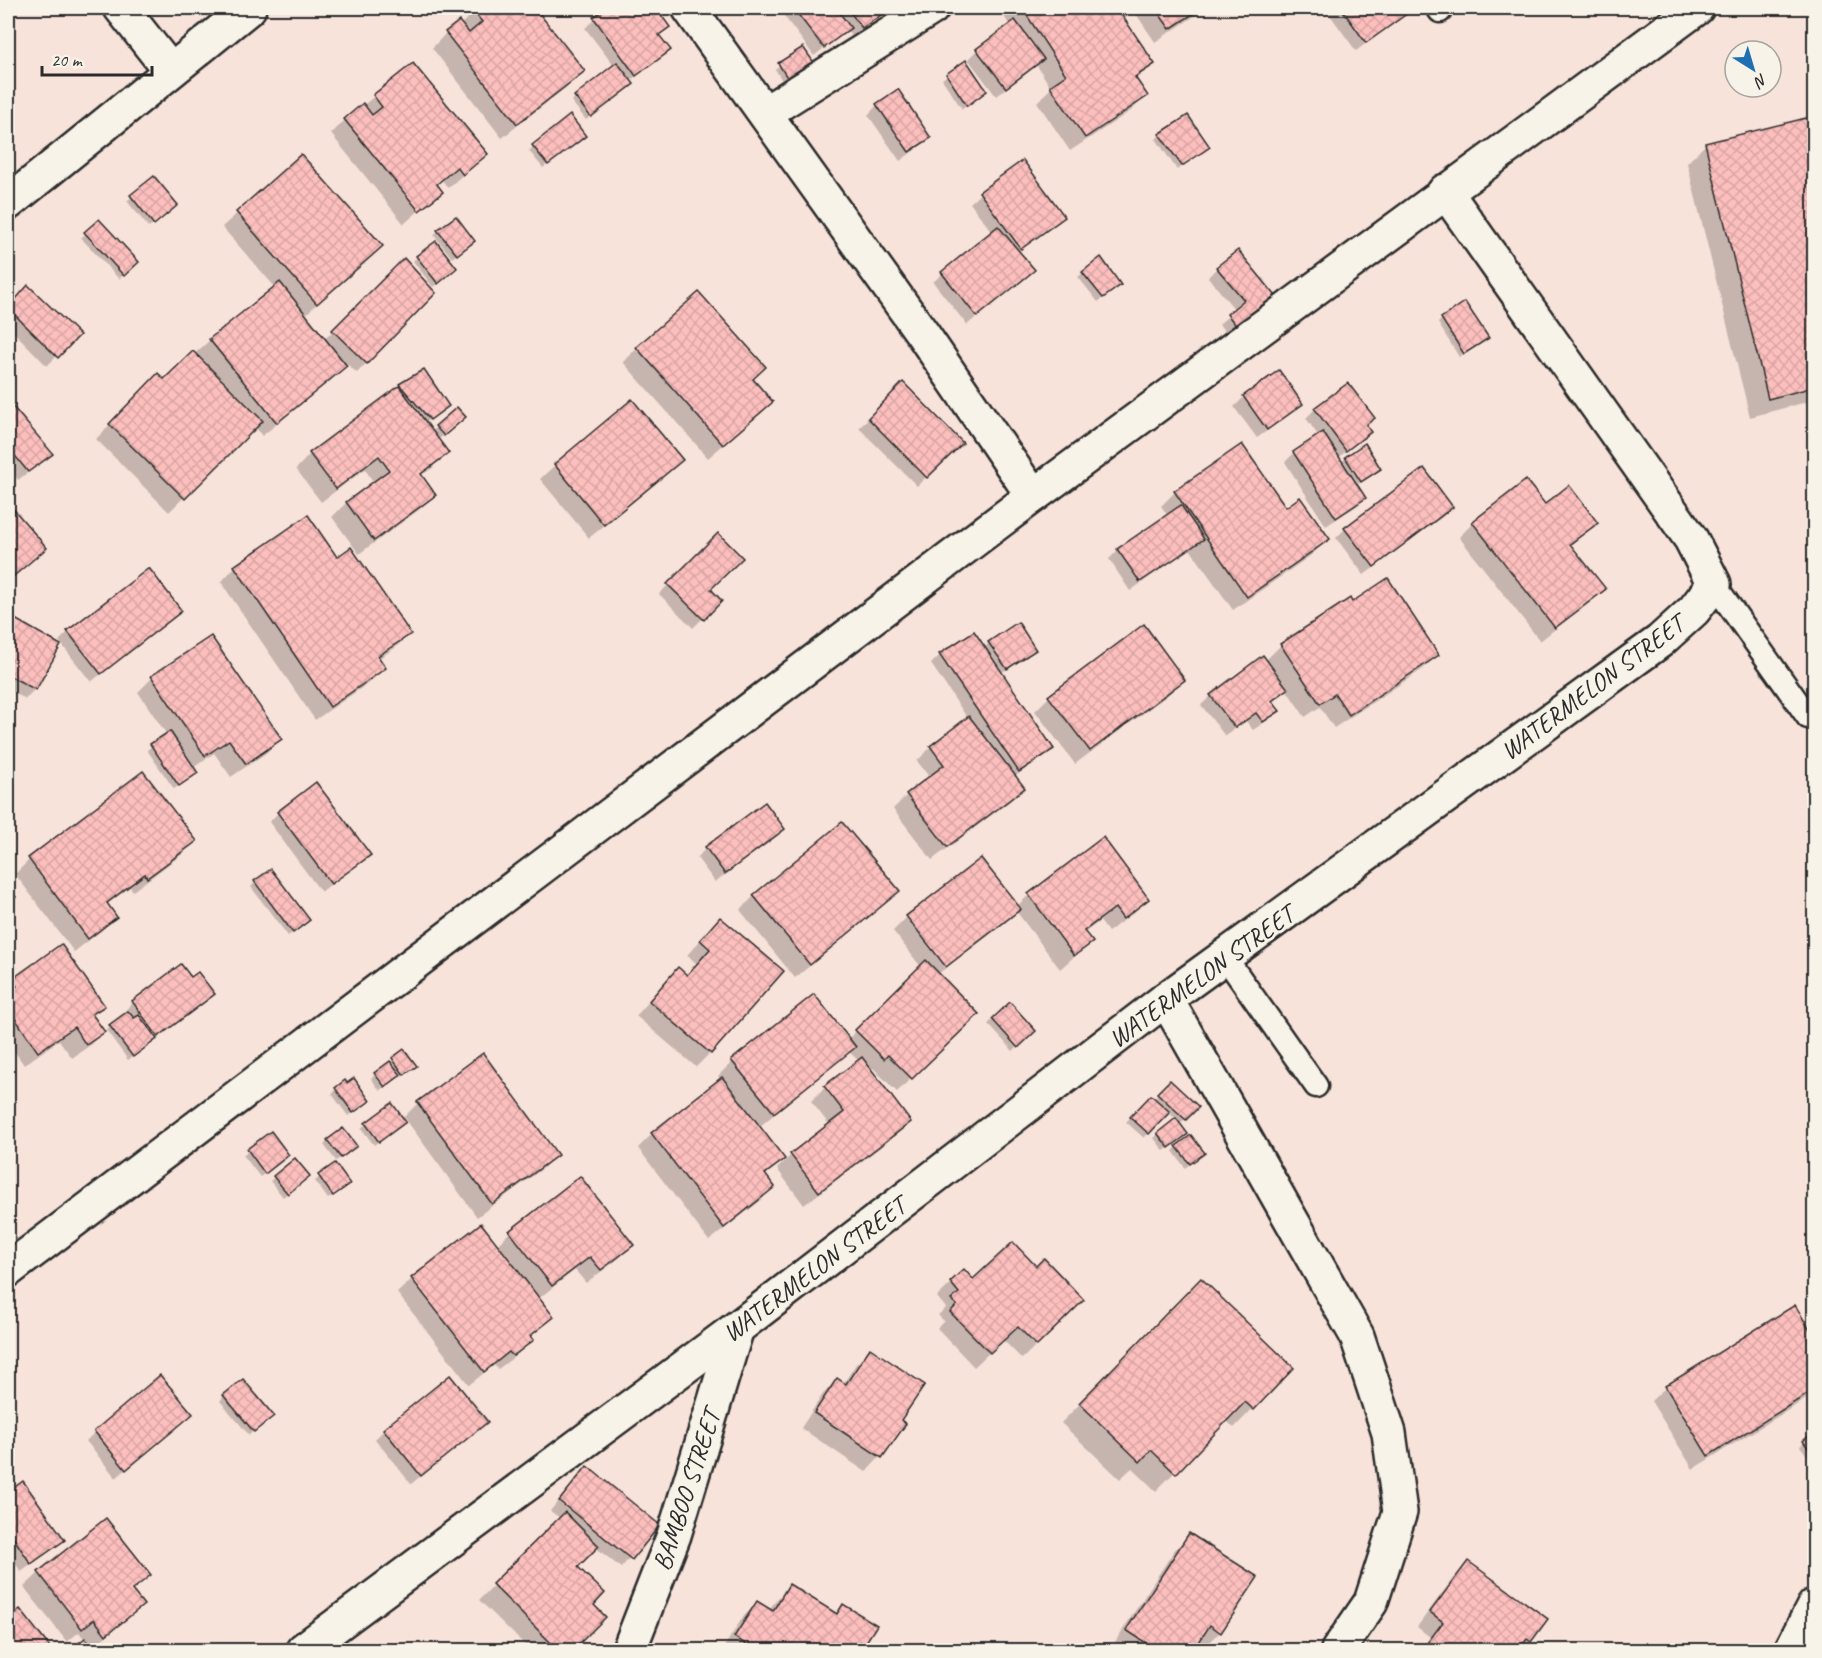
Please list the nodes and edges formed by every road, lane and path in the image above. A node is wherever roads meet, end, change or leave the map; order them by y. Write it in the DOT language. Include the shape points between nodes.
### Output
graph roads {
  1 [pos="121,8"];
  2 [pos="249,8"];
  3 [pos="689,8"];
  4 [pos="932,8"];
  5 [pos="1697,8"];
  6 [pos="170,70"];
  7 [pos="765,113"];
  8 [pos="1445,191"];
  9 [pos="8,203"];
  10 [pos="1033,496"];
  11 [pos="1714,584"];
  12 [pos="1808,717"];
  13 [pos="1225,957"];
  14 [pos="1166,999"];
  15 [pos="1316,1086"];
  16 [pos="8,1270"];
  17 [pos="737,1328"];
  18 [pos="1815,1606"];
  19 [pos="303,1650"];
  20 [pos="629,1650"];
  21 [pos="1338,1650"];
  22 [pos="1791,1650"];
  1 -- 6 [label="street"];
  2 -- 6 [label="street"];
  3 -- 7 [label="street"];
  4 -- 7 [label="street"];
  5 -- 8 [label="street"];
  6 -- 9 [label="street"];
  7 -- 10 [label="street"];
  8 -- 10 [label="street"];
  8 -- 11 [label="street" via="1691,539"];
  10 -- 16 [label="street"];
  11 -- 12 [label="lane"];
  11 -- 13 [label="street, WATERMELON STREET" via="1694,610 1660,641"];
  13 -- 14 [label="street, WATERMELON STREET"];
  13 -- 15 [label="lane"];
  14 -- 17 [label="street, WATERMELON STREET"];
  14 -- 21 [label="street" via="1357,1336 1389,1433 1400,1512 1371,1602"];
  17 -- 19 [label="street, WATERMELON STREET"];
  17 -- 20 [label="street, BAMBOO STREET" via="674,1535"];
  18 -- 22 [label="street"];
}
